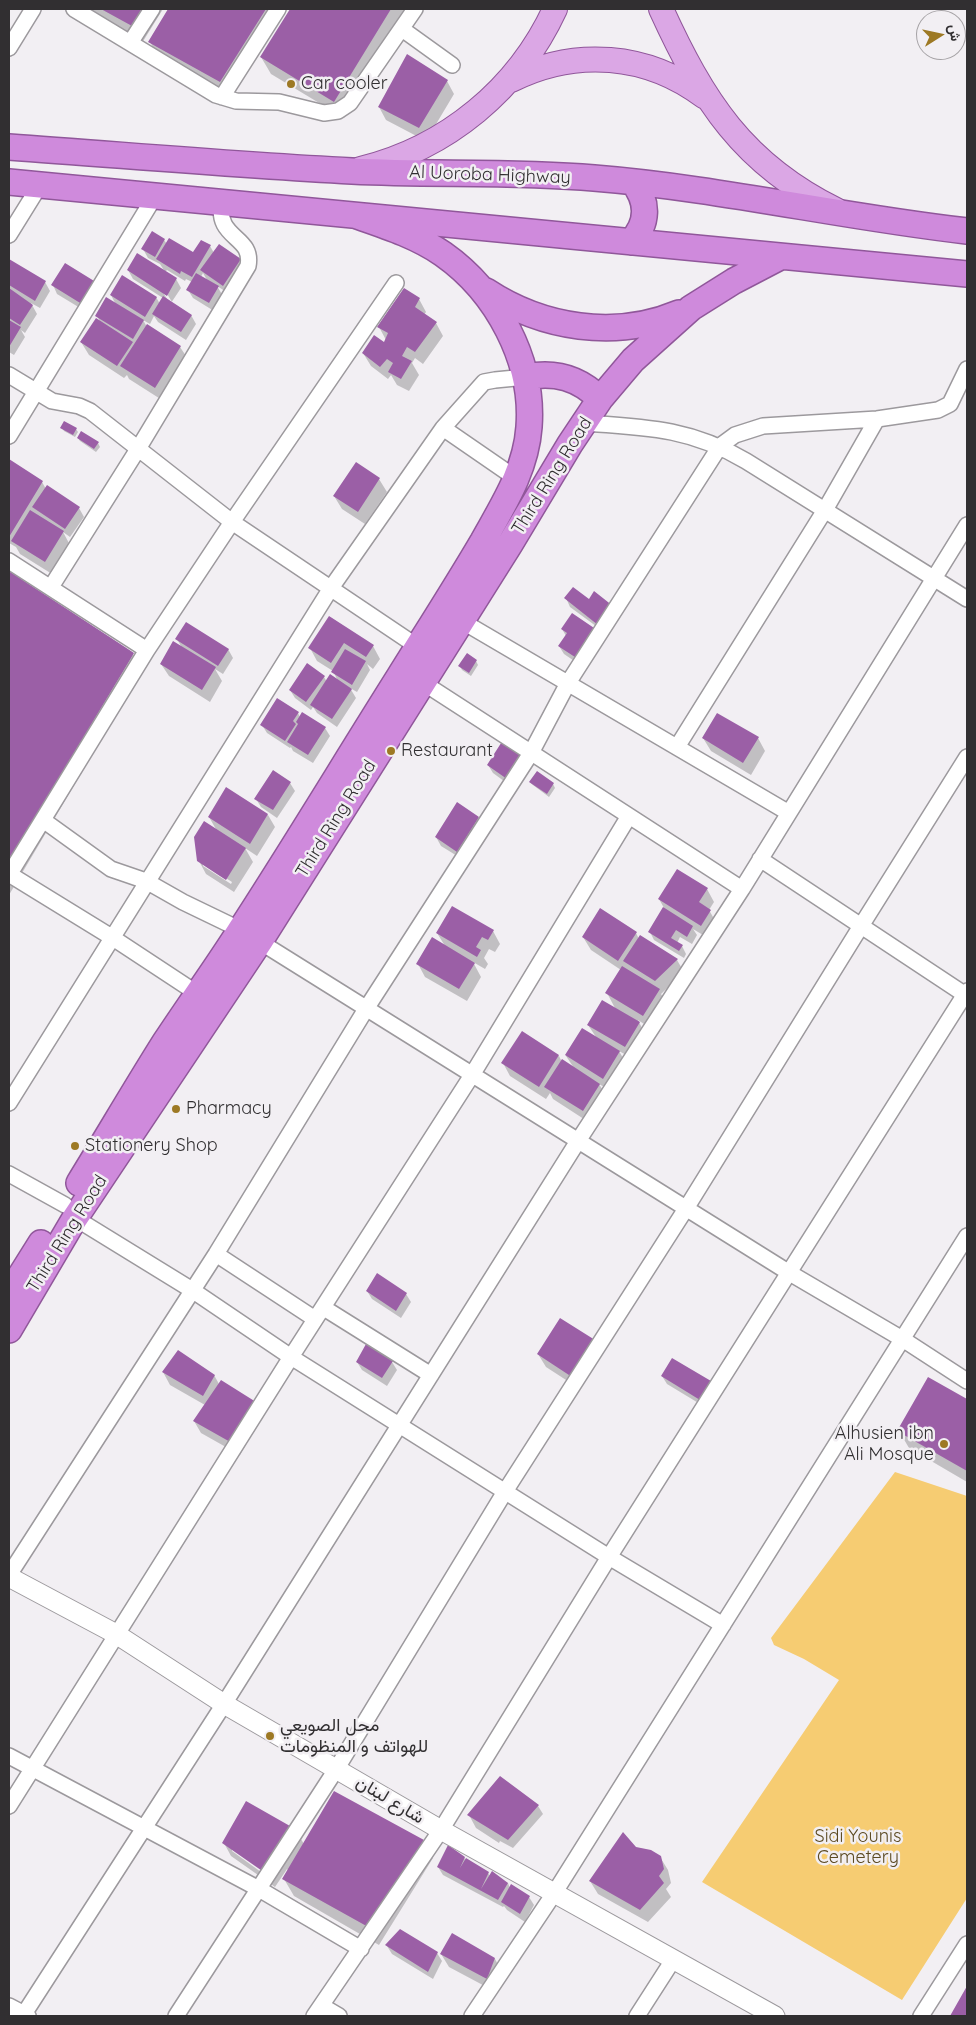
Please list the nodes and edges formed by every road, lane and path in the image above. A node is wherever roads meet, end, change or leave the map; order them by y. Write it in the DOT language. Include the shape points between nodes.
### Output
graph roads {
  1 [pos="74,9"];
  2 [pos="152,9"];
  3 [pos="278,9"];
  4 [pos="415,9"];
  5 [pos="555,9"];
  6 [pos="661,9"];
  7 [pos="28,10"];
  8 [pos="402,29"];
  9 [pos="130,43"];
  10 [pos="9,48"];
  11 [pos="452,65"];
  12 [pos="507,82"];
  13 [pos="222,97"];
  14 [pos="708,99"];
  15 [pos="9,146"];
  16 [pos="353,171"];
  17 [pos="9,182"];
  18 [pos="633,182"];
  19 [pos="40,185"];
  20 [pos="155,196"];
  21 [pos="222,202"];
  22 [pos="842,213"];
  23 [pos="357,216"];
  24 [pos="967,231"];
  25 [pos="9,235"];
  26 [pos="631,242"];
  27 [pos="780,257"];
  28 [pos="967,274"];
  29 [pos="396,283"];
  30 [pos="480,286"];
  31 [pos="691,308"];
  32 [pos="967,369"];
  33 [pos="9,375"];
  34 [pos="526,377"];
  35 [pos="36,392"];
  36 [pos="600,399"];
  37 [pos="877,419"];
  38 [pos="584,423"];
  39 [pos="443,428"];
  40 [pos="9,436"];
  41 [pos="720,446"];
  42 [pos="138,449"];
  43 [pos="517,479"];
  44 [pos="825,510"];
  45 [pos="232,522"];
  46 [pos="967,525"];
  47 [pos="9,561"];
  48 [pos="934,578"];
  49 [pos="51,587"];
  50 [pos="331,588"];
  51 [pos="967,599"];
  52 [pos="460,620"];
  53 [pos="418,647"];
  54 [pos="147,650"];
  55 [pos="422,682"];
  56 [pos="568,683"];
  57 [pos="677,746"];
  58 [pos="532,753"];
  59 [pos="967,757"];
  60 [pos="789,813"];
  61 [pos="629,816"];
  62 [pos="43,820"];
  63 [pos="760,859"];
  64 [pos="9,874"];
  65 [pos="146,881"];
  66 [pos="742,889"];
  67 [pos="861,926"];
  68 [pos="250,936"];
  69 [pos="113,938"];
  70 [pos="966,993"];
  71 [pos="198,994"];
  72 [pos="366,1009"];
  73 [pos="472,1075"];
  74 [pos="9,1103"];
  75 [pos="578,1141"];
  76 [pos="9,1174"];
  77 [pos="687,1208"];
  78 [pos="70,1211"];
  79 [pos="967,1236"];
  80 [pos="216,1254"];
  81 [pos="788,1272"];
  82 [pos="192,1290"];
  83 [pos="9,1294"];
  84 [pos="320,1314"];
  85 [pos="9,1330"];
  86 [pos="904,1340"];
  87 [pos="291,1356"];
  88 [pos="431,1375"];
  89 [pos="967,1381"];
  90 [pos="400,1424"];
  91 [pos="506,1490"];
  92 [pos="609,1557"];
  93 [pos="9,1576"];
  94 [pos="723,1625"];
  95 [pos="116,1634"];
  96 [pos="224,1704"];
  97 [pos="9,1756"];
  98 [pos="32,1768"];
  99 [pos="337,1768"];
  100 [pos="9,1806"];
  101 [pos="144,1827"];
  102 [pos="441,1830"];
  103 [pos="258,1890"];
  104 [pos="555,1892"];
  105 [pos="967,1944"];
  106 [pos="361,1948"];
  107 [pos="673,1960"];
  108 [pos="9,2006"];
  109 [pos="318,2011"];
  110 [pos="26,2015"];
  111 [pos="176,2016"];
  112 [pos="339,2016"];
  113 [pos="472,2016"];
  114 [pos="636,2016"];
  115 [pos="775,2016"];
  116 [pos="921,2016"];
  1 -- 9 [label="street"];
  2 -- 9 [label="street"];
  3 -- 13 [label="street"];
  4 -- 8 [label="street"];
  5 -- 12 [label="main road" via="534,48"];
  6 -- 14 [label="main road"];
  7 -- 10 [label="street"];
  8 -- 11 [label="street"];
  8 -- 13 [label="street" via="355,98 338,111 324,113 270,101 236,101"];
  9 -- 13 [label="street"];
  12 -- 14 [label="main road" via="543,66 601,58 658,70"];
  12 -- 16 [label="main road" via="474,113 437,139 396,158"];
  14 -- 22 [label="main road" via="745,146 767,166 816,200"];
  15 -- 16 [label="highway, Al Uoroba Highway"];
  16 -- 18 [label="highway, Al Uoroba Highway" via="512,174"];
  17 -- 19 [label="highway"];
  18 -- 22 [label="highway, Al Uoroba Highway"];
  18 -- 26 [label="highway" via="642,196 645,213 641,229"];
  19 -- 20 [label="highway"];
  19 -- 25 [label="street"];
  20 -- 21 [label="highway"];
  20 -- 35 [label="street"];
  21 -- 23 [label="highway"];
  21 -- 42 [label="street" via="223,222 230,234 246,246 248,266"];
  22 -- 24 [label="highway, Al Uoroba Highway"];
  23 -- 26 [label="highway"];
  23 -- 30 [label="highway, Third Ring Road" via="428,244 458,265"];
  26 -- 27 [label="highway"];
  27 -- 28 [label="highway"];
  27 -- 31 [label="highway, Third Ring Road"];
  29 -- 45 [label="street"];
  30 -- 31 [label="highway" via="514,308 572,326 633,326"];
  30 -- 34 [label="highway, Third Ring Road" via="511,337"];
  31 -- 36 [label="highway, Third Ring Road" via="633,360"];
  32 -- 37 [label="street" via="950,404 938,410"];
  33 -- 35 [label="street"];
  34 -- 36 [label="highway" via="549,374 566,377 582,384"];
  34 -- 39 [label="street" via="484,382"];
  34 -- 43 [label="highway, Third Ring Road" via="529,429"];
  35 -- 40 [label="street"];
  35 -- 42 [label="street" via="57,402 84,408"];
  36 -- 38 [label="highway, Third Ring Road"];
  37 -- 41 [label="street" via="763,426 735,435"];
  37 -- 44 [label="street"];
  38 -- 41 [label="street" via="668,430"];
  38 -- 52 [label="highway, Third Ring Road"];
  39 -- 43 [label="street"];
  39 -- 50 [label="street"];
  41 -- 44 [label="street"];
  41 -- 56 [label="street"];
  42 -- 45 [label="street"];
  42 -- 49 [label="street"];
  43 -- 53 [label="highway, Third Ring Road"];
  44 -- 48 [label="street"];
  44 -- 57 [label="street"];
  45 -- 50 [label="street"];
  45 -- 54 [label="street"];
  46 -- 48 [label="street"];
  47 -- 49 [label="street"];
  48 -- 51 [label="street"];
  48 -- 60 [label="street"];
  49 -- 54 [label="street"];
  50 -- 53 [label="street"];
  50 -- 65 [label="street"];
  52 -- 55 [label="highway, Third Ring Road"];
  52 -- 56 [label="street"];
  53 -- 68 [label="highway, Third Ring Road"];
  54 -- 62 [label="street"];
  55 -- 58 [label="street"];
  55 -- 68 [label="highway, Third Ring Road"];
  56 -- 57 [label="street"];
  56 -- 58 [label="street"];
  57 -- 60 [label="street"];
  58 -- 61 [label="street"];
  58 -- 72 [label="street"];
  59 -- 67 [label="street"];
  60 -- 63 [label="street"];
  61 -- 66 [label="street"];
  61 -- 73 [label="street"];
  62 -- 64 [label="street"];
  62 -- 65 [label="street" via="111,869"];
  63 -- 66 [label="street"];
  63 -- 67 [label="street"];
  64 -- 69 [label="street"];
  65 -- 68 [label="street"];
  65 -- 69 [label="street"];
  66 -- 75 [label="street"];
  67 -- 70 [label="street"];
  67 -- 77 [label="street"];
  68 -- 71 [label="highway, Third Ring Road"];
  68 -- 72 [label="street"];
  68 -- 78 [label="highway, Third Ring Road"];
  69 -- 71 [label="street"];
  69 -- 74 [label="street"];
  70 -- 81 [label="street"];
  71 -- 78 [label="highway, Third Ring Road" via="165,1042"];
  72 -- 73 [label="street"];
  72 -- 80 [label="street"];
  73 -- 75 [label="street"];
  73 -- 84 [label="street"];
  75 -- 77 [label="street"];
  75 -- 88 [label="street"];
  76 -- 78 [label="street"];
  77 -- 81 [label="street"];
  77 -- 91 [label="street"];
  78 -- 82 [label="street"];
  78 -- 83 [label="highway, Third Ring Road"];
  78 -- 85 [label="highway, Third Ring Road"];
  79 -- 86 [label="street"];
  80 -- 82 [label="street"];
  80 -- 84 [label="street"];
  81 -- 86 [label="street"];
  81 -- 92 [label="street"];
  82 -- 87 [label="street"];
  82 -- 93 [label="street"];
  84 -- 87 [label="street"];
  84 -- 88 [label="street"];
  86 -- 89 [label="street"];
  86 -- 94 [label="street"];
  87 -- 90 [label="street"];
  87 -- 95 [label="street"];
  88 -- 90 [label="street"];
  90 -- 91 [label="street"];
  90 -- 96 [label="street"];
  91 -- 92 [label="street"];
  91 -- 99 [label="street"];
  92 -- 94 [label="street"];
  92 -- 102 [label="street"];
  93 -- 95 [label="street, شارع لبنان"];
  94 -- 104 [label="street"];
  95 -- 96 [label="street, شارع لبنان"];
  95 -- 98 [label="street"];
  96 -- 99 [label="street, شارع لبنان"];
  96 -- 101 [label="street"];
  97 -- 98 [label="street"];
  98 -- 100 [label="street"];
  98 -- 101 [label="street"];
  99 -- 102 [label="street, شارع لبنان"];
  99 -- 103 [label="street"];
  101 -- 103 [label="street"];
  101 -- 110 [label="street"];
  102 -- 104 [label="street, شارع لبنان"];
  102 -- 106 [label="street"];
  103 -- 106 [label="street"];
  103 -- 111 [label="street"];
  104 -- 107 [label="street, شارع لبنان"];
  104 -- 113 [label="street"];
  105 -- 116 [label="street"];
  106 -- 109 [label="street"];
  107 -- 114 [label="street"];
  107 -- 115 [label="street, شارع لبنان"];
  108 -- 110 [label="street"];
  109 -- 112 [label="street"];
}
